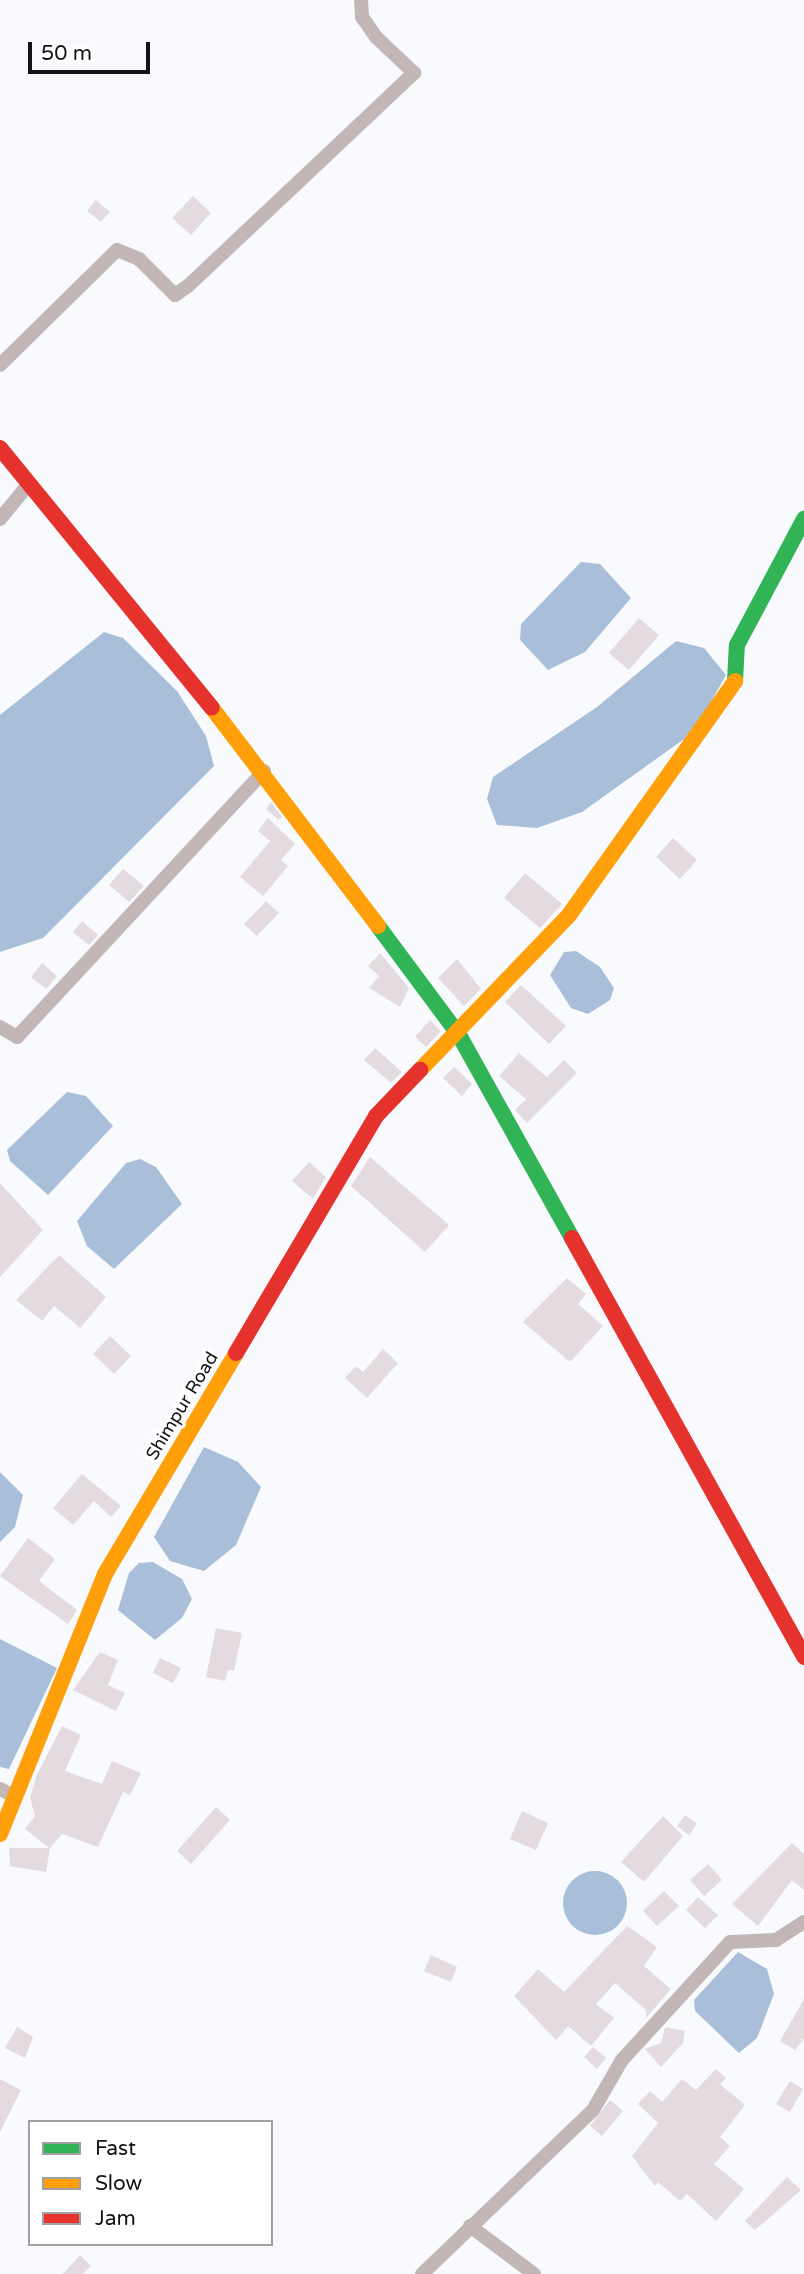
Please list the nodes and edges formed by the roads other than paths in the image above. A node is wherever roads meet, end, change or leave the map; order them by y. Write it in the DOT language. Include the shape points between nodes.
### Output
graph roads {
  1 [pos="361,0"];
  2 [pos="0,365"];
  3 [pos="0,448"];
  4 [pos="28,485"];
  5 [pos="0,519"];
  6 [pos="804,519"];
  7 [pos="264,771"];
  8 [pos="0,1027"];
  9 [pos="459,1035"];
  10 [pos="804,1657"];
  11 [pos="7,1792"];
  12 [pos="0,1835"];
  13 [pos="804,1922"];
  14 [pos="470,2226"];
  15 [pos="422,2274"];
  16 [pos="534,2274"];
  1 -- 2 [label="street" via="362,17 376,37 414,74 175,295 139,259 117,250"];
  3 -- 4 [label="street"];
  4 -- 5 [label="street"];
  4 -- 7 [label="street"];
  6 -- 9 [label="street, Shimpur Road" via="737,645 735,688 569,915"];
  7 -- 8 [label="street" via="17,1037"];
  7 -- 9 [label="street"];
  9 -- 10 [label="street"];
  9 -- 11 [label="street, Shimpur Road" via="414,1072 376,1116 113,1562"];
  11 -- 12 [label="street, Shimpur Road"];
  13 -- 14 [label="street" via="776,1940 730,1942 622,2060 593,2110"];
  14 -- 15 [label="street"];
  14 -- 16 [label="street"];
}
